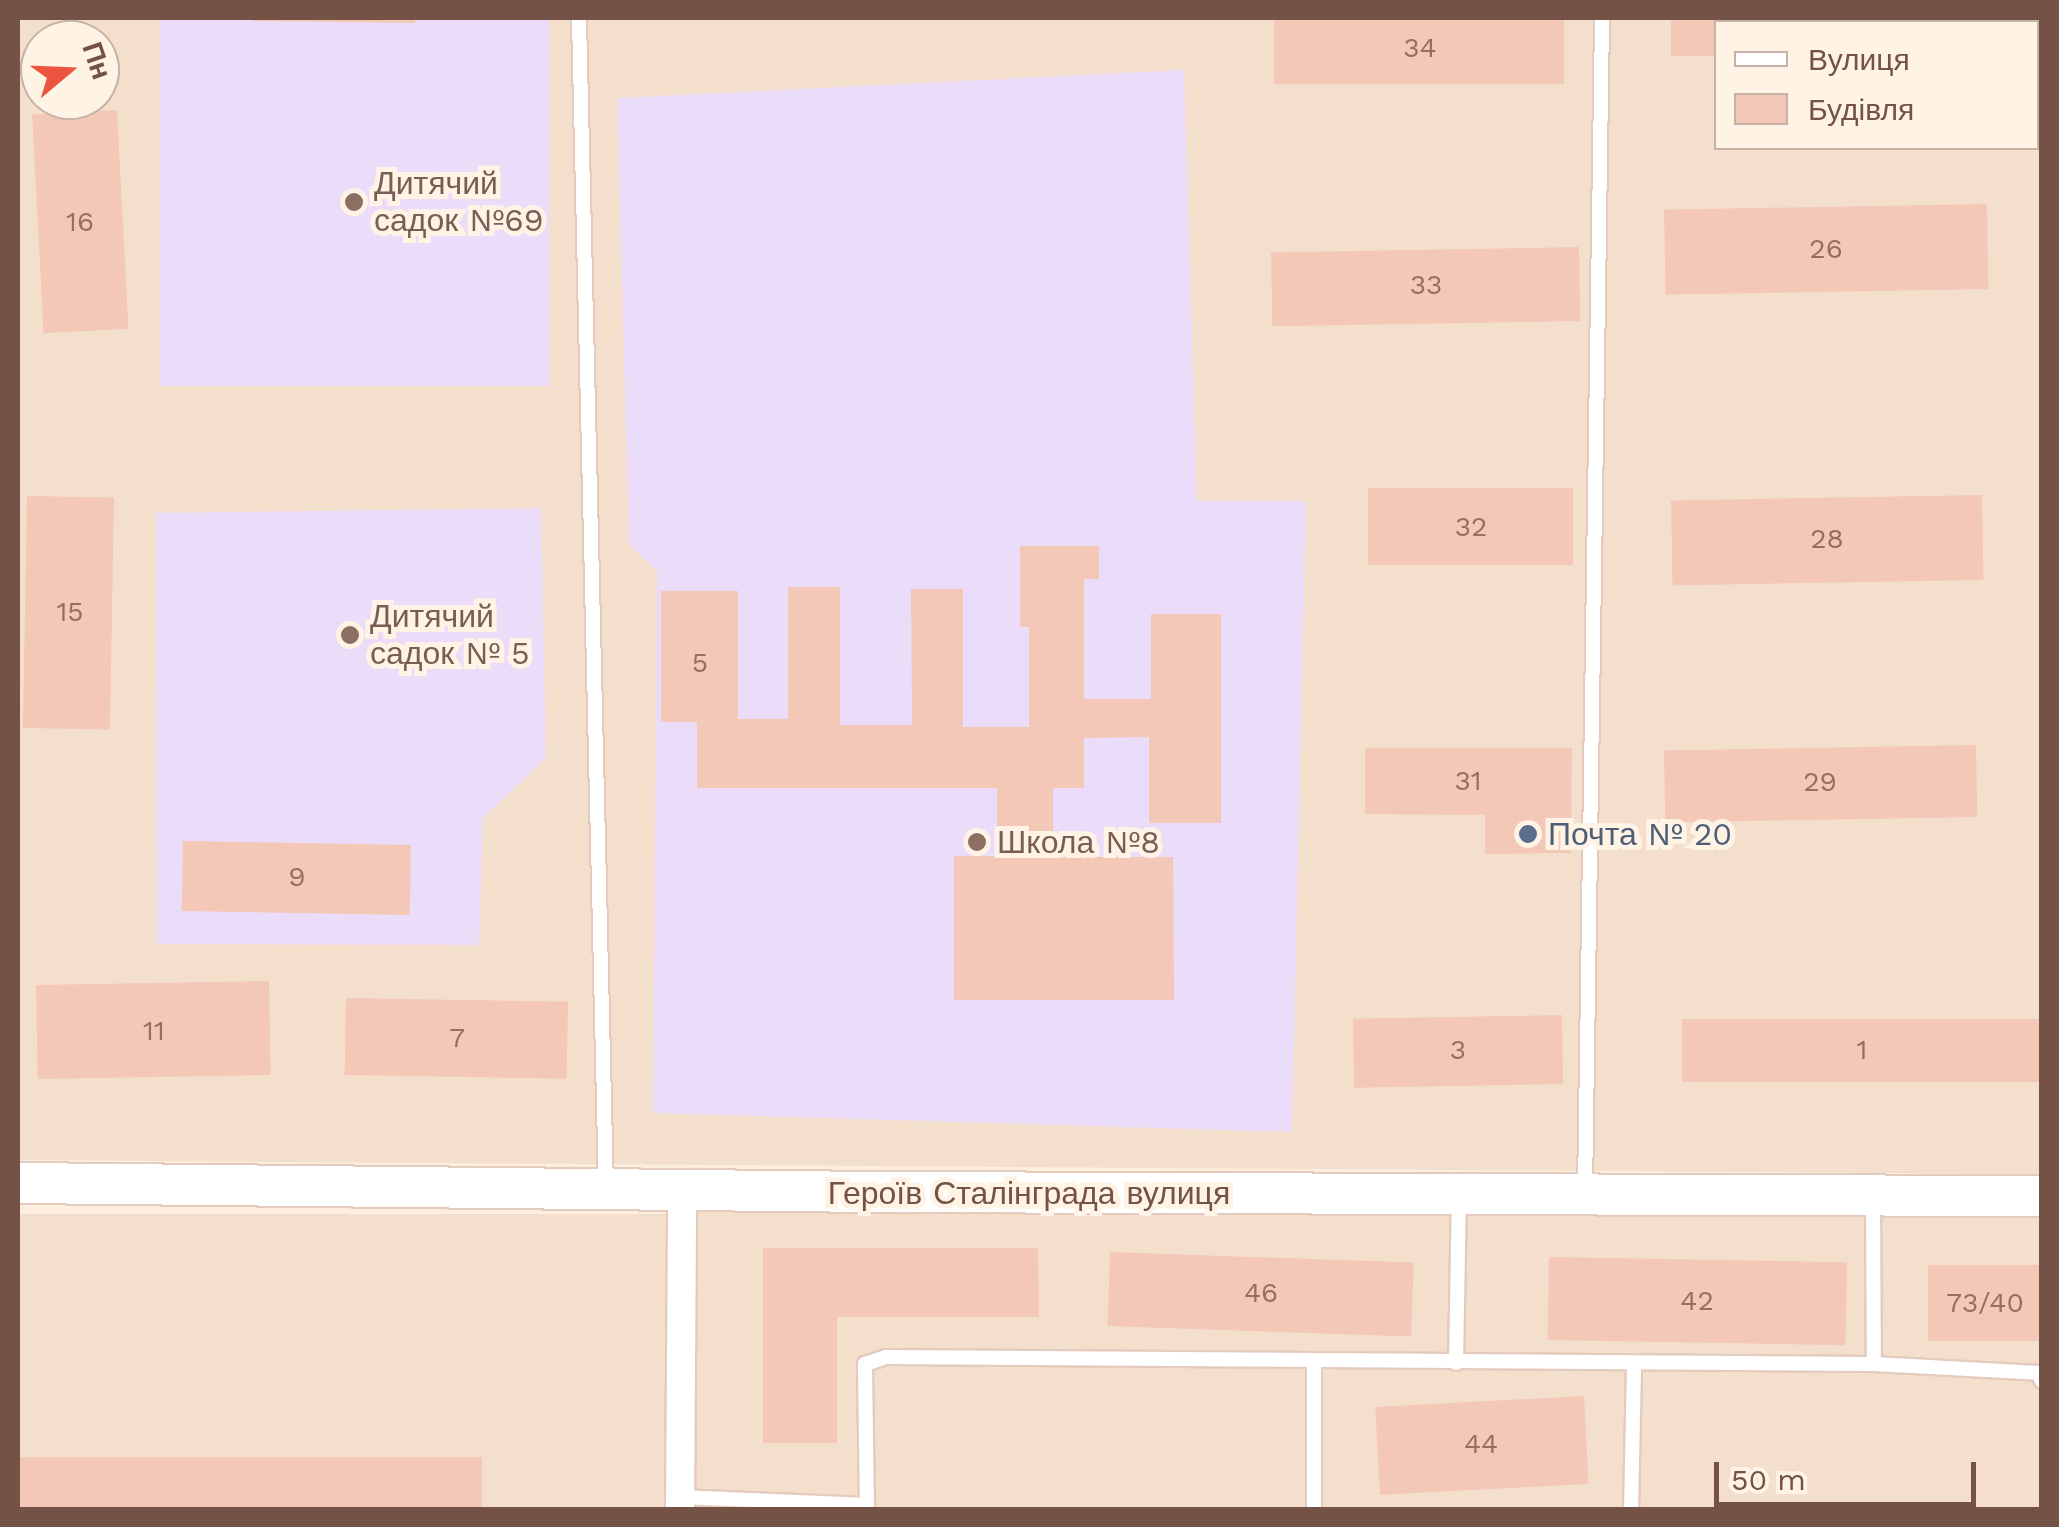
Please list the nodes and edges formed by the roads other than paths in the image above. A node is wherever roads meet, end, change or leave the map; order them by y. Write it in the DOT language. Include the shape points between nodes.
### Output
graph roads {
  1 [pos="579,18"];
  2 [pos="1602,18"];
  3 [pos="18,1183"];
  4 [pos="606,1190"];
  5 [pos="682,1190"];
  6 [pos="1459,1196"];
  7 [pos="1873,1196"];
  8 [pos="2042,1196"];
  9 [pos="1585,1197"];
  10 [pos="1314,1362"];
  11 [pos="1456,1363"];
  12 [pos="1634,1364"];
  13 [pos="1874,1364"];
  14 [pos="2042,1380"];
  15 [pos="680,1503"];
  16 [pos="866,1507"];
  17 [pos="1314,1510"];
  18 [pos="1631,1510"];
  1 -- 4 [label="lane"];
  2 -- 9 [label="lane"];
  3 -- 4 [label="main road, Героїв Сталінграда вулиця"];
  4 -- 5 [label="main road, Героїв Сталінграда вулиця"];
  5 -- 6 [label="main road, Героїв Сталінграда вулиця"];
  5 -- 15 [label="street"];
  6 -- 9 [label="main road, Героїв Сталінграда вулиця"];
  6 -- 11 [label="lane"];
  7 -- 8 [label="main road, Героїв Сталінграда вулиця"];
  7 -- 9 [label="main road, Героїв Сталінграда вулиця"];
  7 -- 13 [label="lane"];
  10 -- 11 [label="lane"];
  10 -- 16 [label="lane" via="886,1357 866,1364"];
  10 -- 17 [label="lane"];
  11 -- 12 [label="lane"];
  12 -- 13 [label="lane"];
  12 -- 18 [label="lane"];
  13 -- 14 [label="lane" via="2038,1373"];
  15 -- 16 [label="lane"];
}
